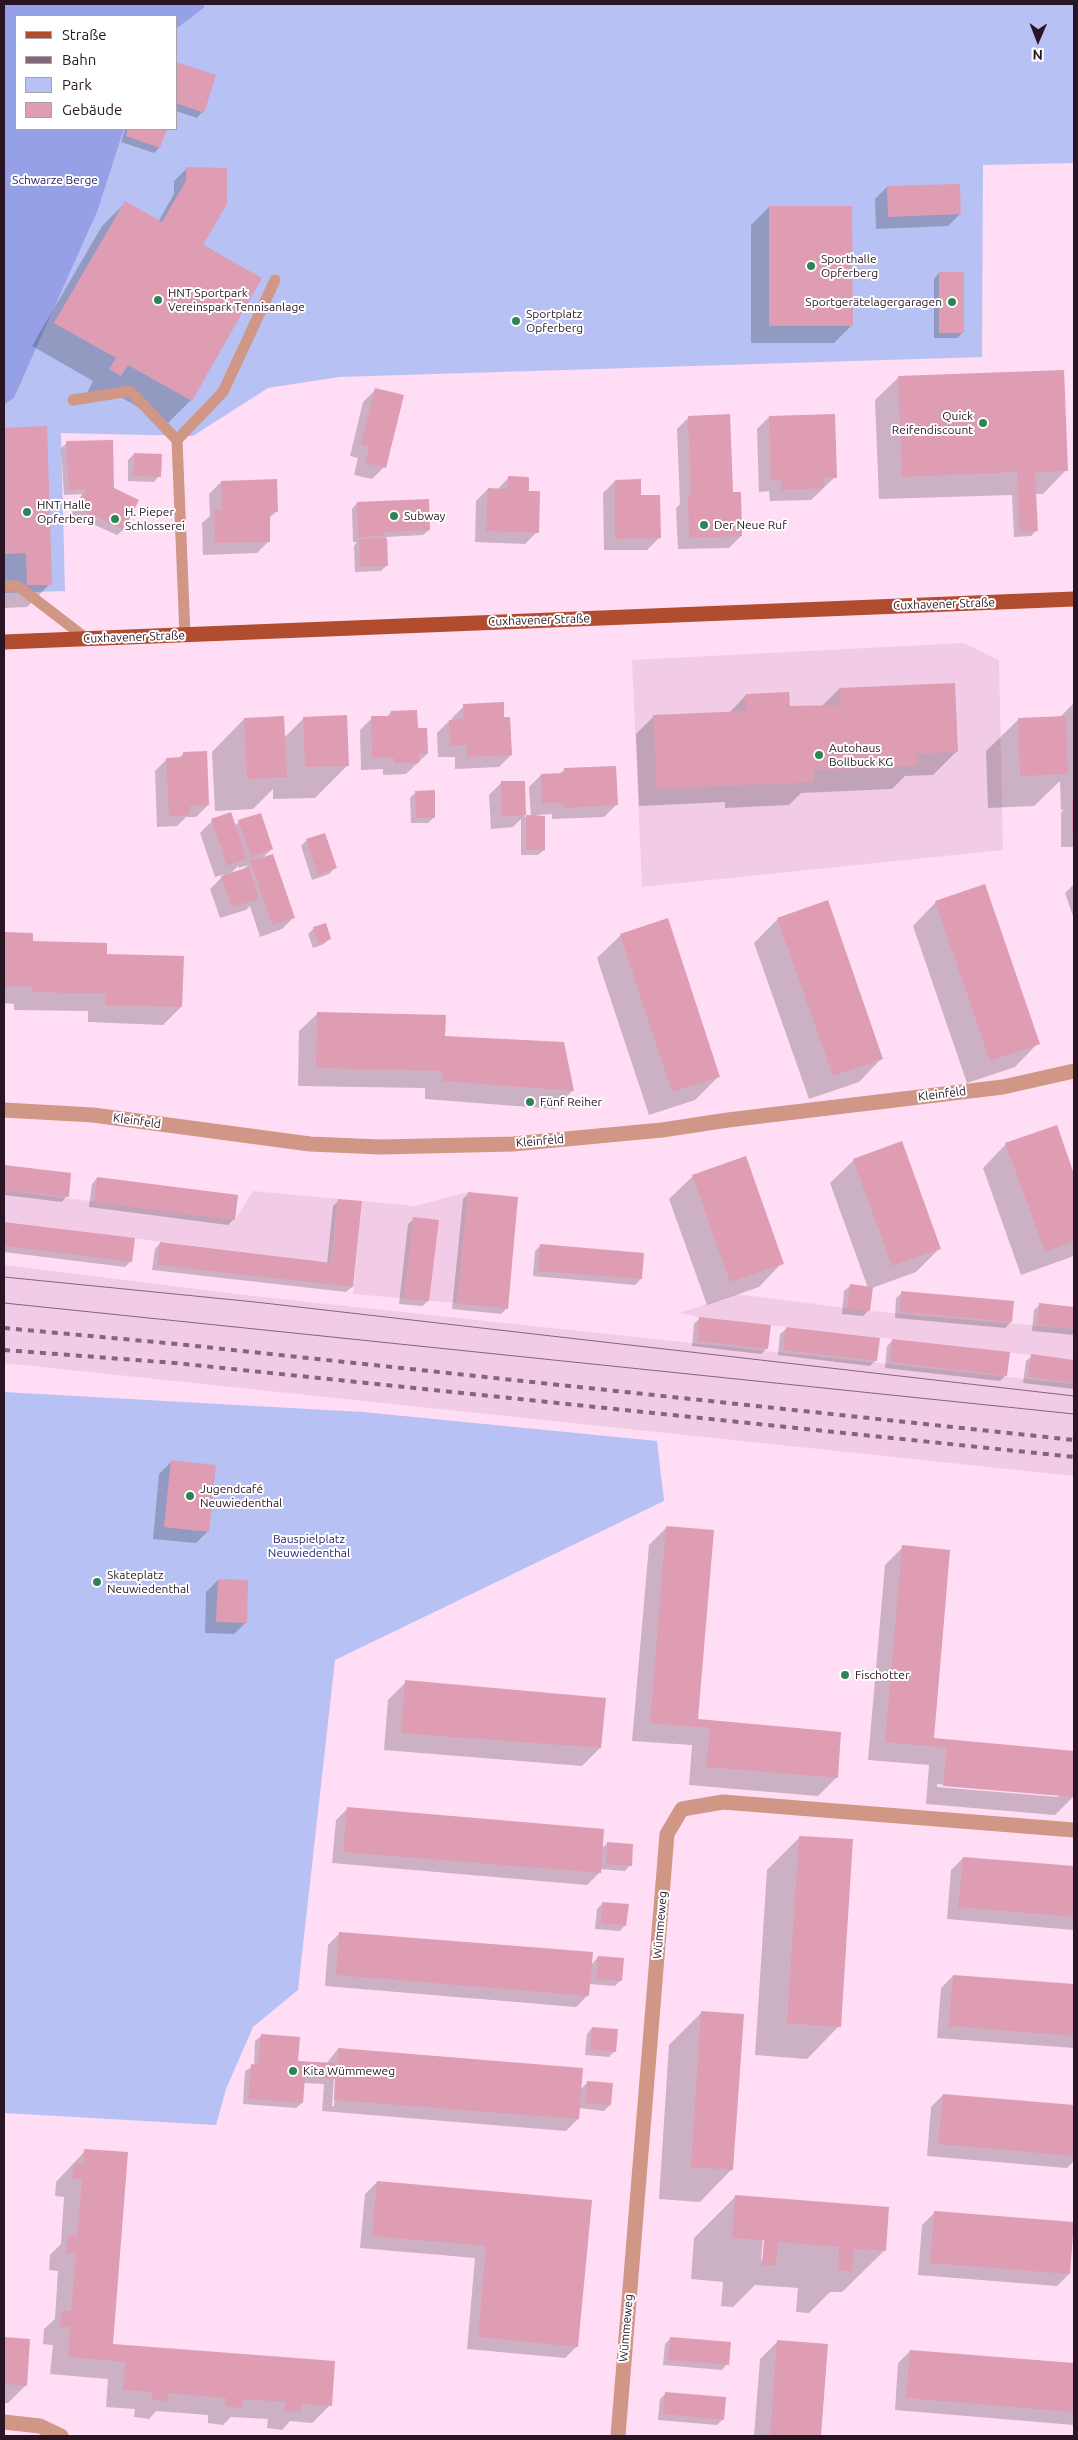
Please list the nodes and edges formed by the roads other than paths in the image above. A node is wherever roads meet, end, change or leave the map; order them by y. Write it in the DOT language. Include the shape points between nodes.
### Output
graph roads {
  1 [pos="276,280"];
  2 [pos="73,400"];
  3 [pos="177,440"];
  4 [pos="4,586"];
  5 [pos="1074,599"];
  6 [pos="185,635"];
  7 [pos="87,639"];
  8 [pos="4,642"];
  9 [pos="1074,1072"];
  10 [pos="4,1110"];
  11 [pos="1074,1830"];
  12 [pos="4,2422"];
  13 [pos="62,2436"];
  14 [pos="618,2436"];
  1 -- 3 [label="lane" via="223,392"];
  2 -- 3 [label="lane" via="130,391"];
  3 -- 6 [label="lane"];
  4 -- 7 [label="lane" via="18,586"];
  5 -- 6 [label="main road, Cuxhavener Straße"];
  6 -- 7 [label="main road, Cuxhavener Straße"];
  7 -- 8 [label="main road, Cuxhavener Straße"];
  9 -- 10 [label="street, Kleinfeld" via="1003,1086 662,1130 513,1144 381,1147 310,1144 94,1115"];
  11 -- 14 [label="street, Wümmeweg" via="723,1802 682,1809 667,1834"];
  12 -- 13 [label="street" via="40,2426"];
}
